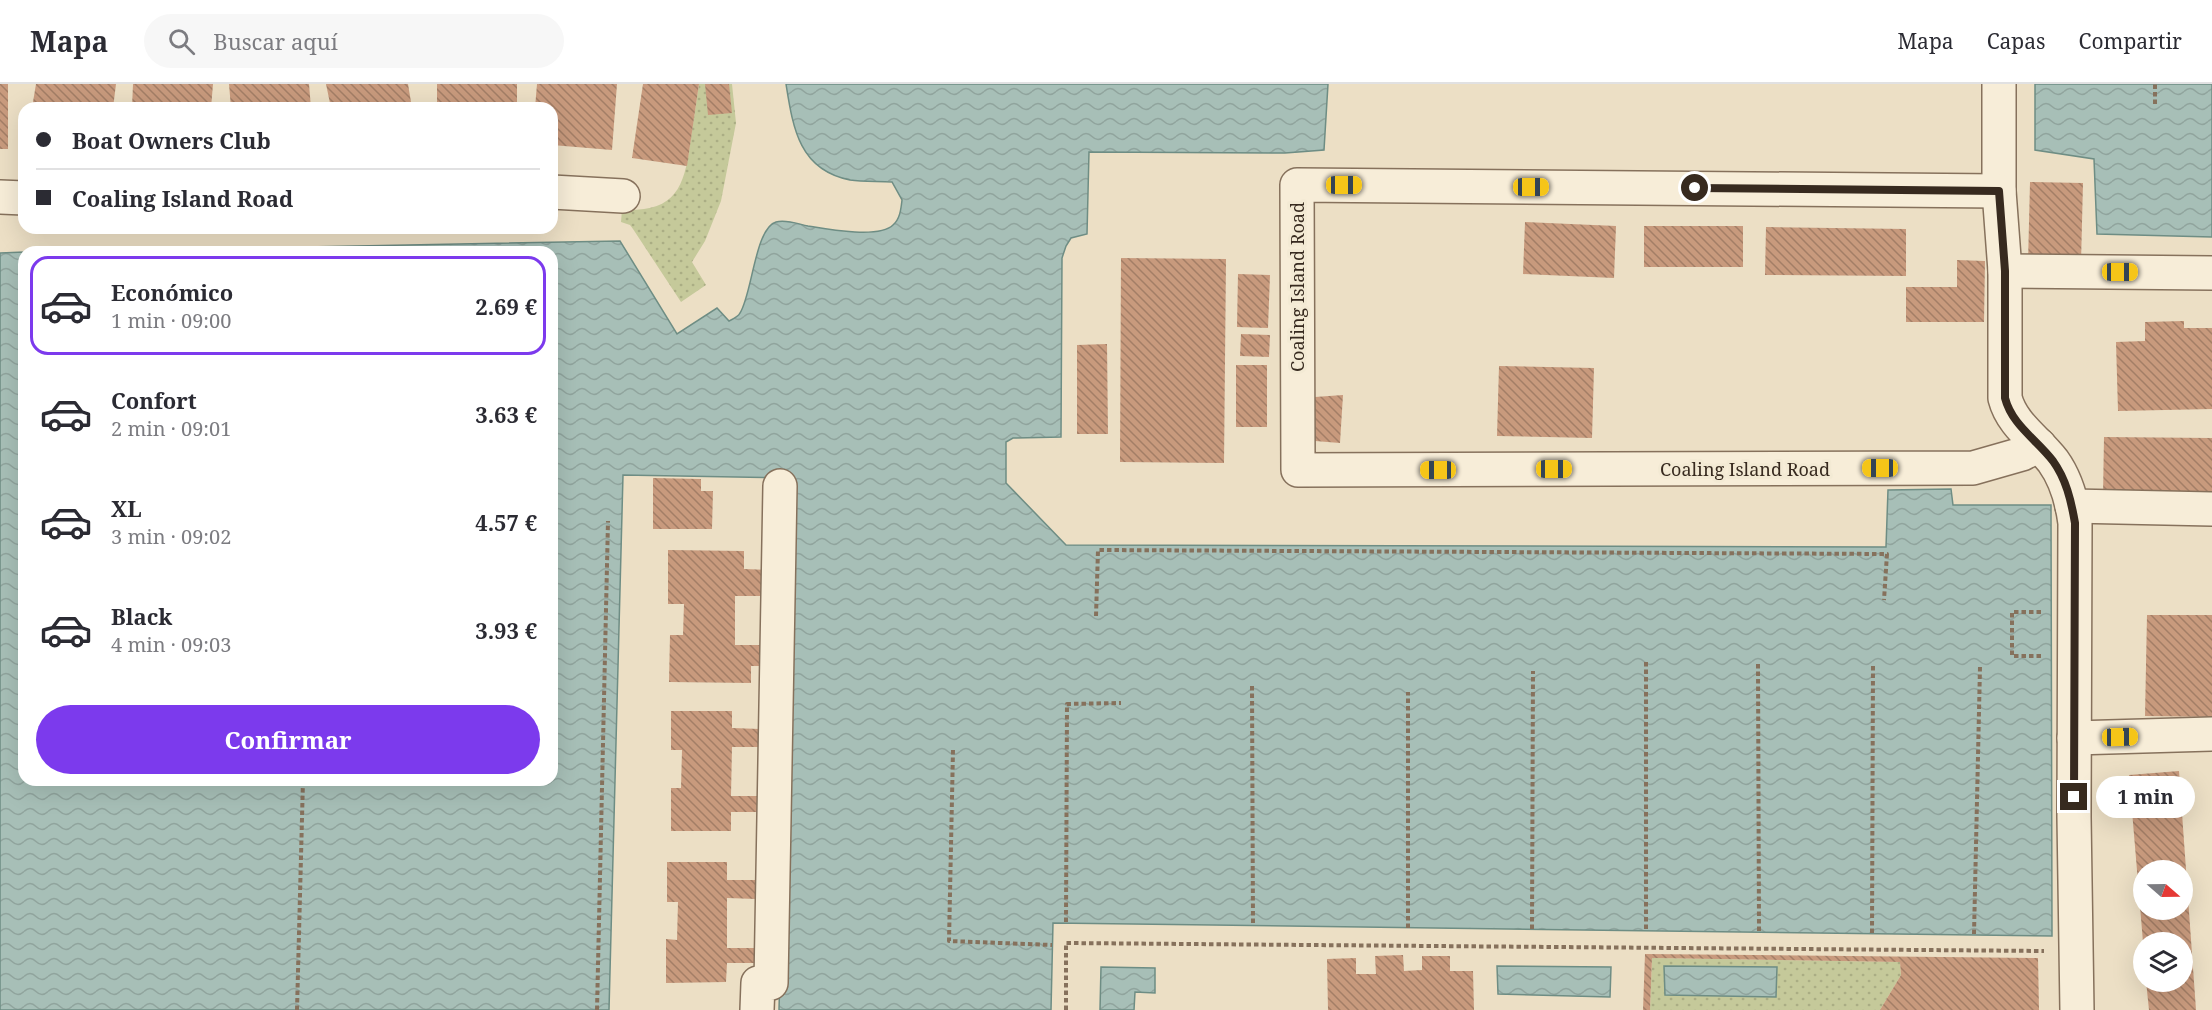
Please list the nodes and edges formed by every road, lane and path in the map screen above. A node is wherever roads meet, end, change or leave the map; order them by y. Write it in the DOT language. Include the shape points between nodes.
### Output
graph roads {
  1 [pos="1999,84"];
  2 [pos="2155,84"];
  3 [pos="2155,104"];
  4 [pos="1999,191"];
  5 [pos="558,192"];
  6 [pos="623,196"];
  7 [pos="0,197"];
  8 [pos="18,198"];
  9 [pos="2005,271"];
  10 [pos="2212,273"];
  11 [pos="2039,445"];
  12 [pos="780,486"];
  13 [pos="2072,506"];
  14 [pos="2212,509"];
  15 [pos="608,521"];
  16 [pos="1884,600"];
  17 [pos="2051,612"];
  18 [pos="1096,616"];
  19 [pos="2051,656"];
  20 [pos="1646,662"];
  21 [pos="1758,664"];
  22 [pos="1873,664"];
  23 [pos="1980,667"];
  24 [pos="1533,670"];
  25 [pos="1252,686"];
  26 [pos="1408,692"];
  27 [pos="1120,703"];
  28 [pos="2212,734"];
  29 [pos="2074,738"];
  30 [pos="953,750"];
  31 [pos="303,786"];
  32 [pos="1065,922"];
  33 [pos="1253,925"];
  34 [pos="1408,928"];
  35 [pos="1532,929"];
  36 [pos="1646,929"];
  37 [pos="1759,931"];
  38 [pos="1872,933"];
  39 [pos="1974,934"];
  40 [pos="1052,945"];
  41 [pos="2075,951"];
  42 [pos="297,1010"];
  43 [pos="597,1010"];
  44 [pos="757,1010"];
  45 [pos="1066,1010"];
  46 [pos="2077,1010"];
  1 -- 4 [label="street"];
  2 -- 3 [label="path"];
  4 -- 9 [label="street"];
  4 -- 11 [label="street, Coaling Island Road" via="1297,185 1298,470 1973,468"];
  5 -- 6 [label="street"];
  7 -- 8 [label="street"];
  9 -- 10 [label="street"];
  9 -- 11 [label="street" via="2005,398 2015,420"];
  11 -- 13 [label="street" via="2061,474"];
  12 -- 44 [label="street" via="771,983 758,983"];
  13 -- 14 [label="street"];
  13 -- 29 [label="street" via="2076,543"];
  15 -- 43 [label="path"];
  16 -- 18 [label="path" via="1887,554 1098,550"];
  17 -- 19 [label="path" via="2012,612 2012,656"];
  20 -- 36 [label="path"];
  21 -- 37 [label="path"];
  22 -- 38 [label="path"];
  23 -- 39 [label="path"];
  24 -- 35 [label="path"];
  25 -- 33 [label="path"];
  26 -- 34 [label="path"];
  27 -- 32 [label="path" via="1067,704"];
  28 -- 29 [label="street"];
  29 -- 41 [label="street"];
  30 -- 40 [label="path" via="949,941"];
  31 -- 42 [label="path"];
  41 -- 45 [label="path" via="1066,943"];
  41 -- 46 [label="street"];
}
